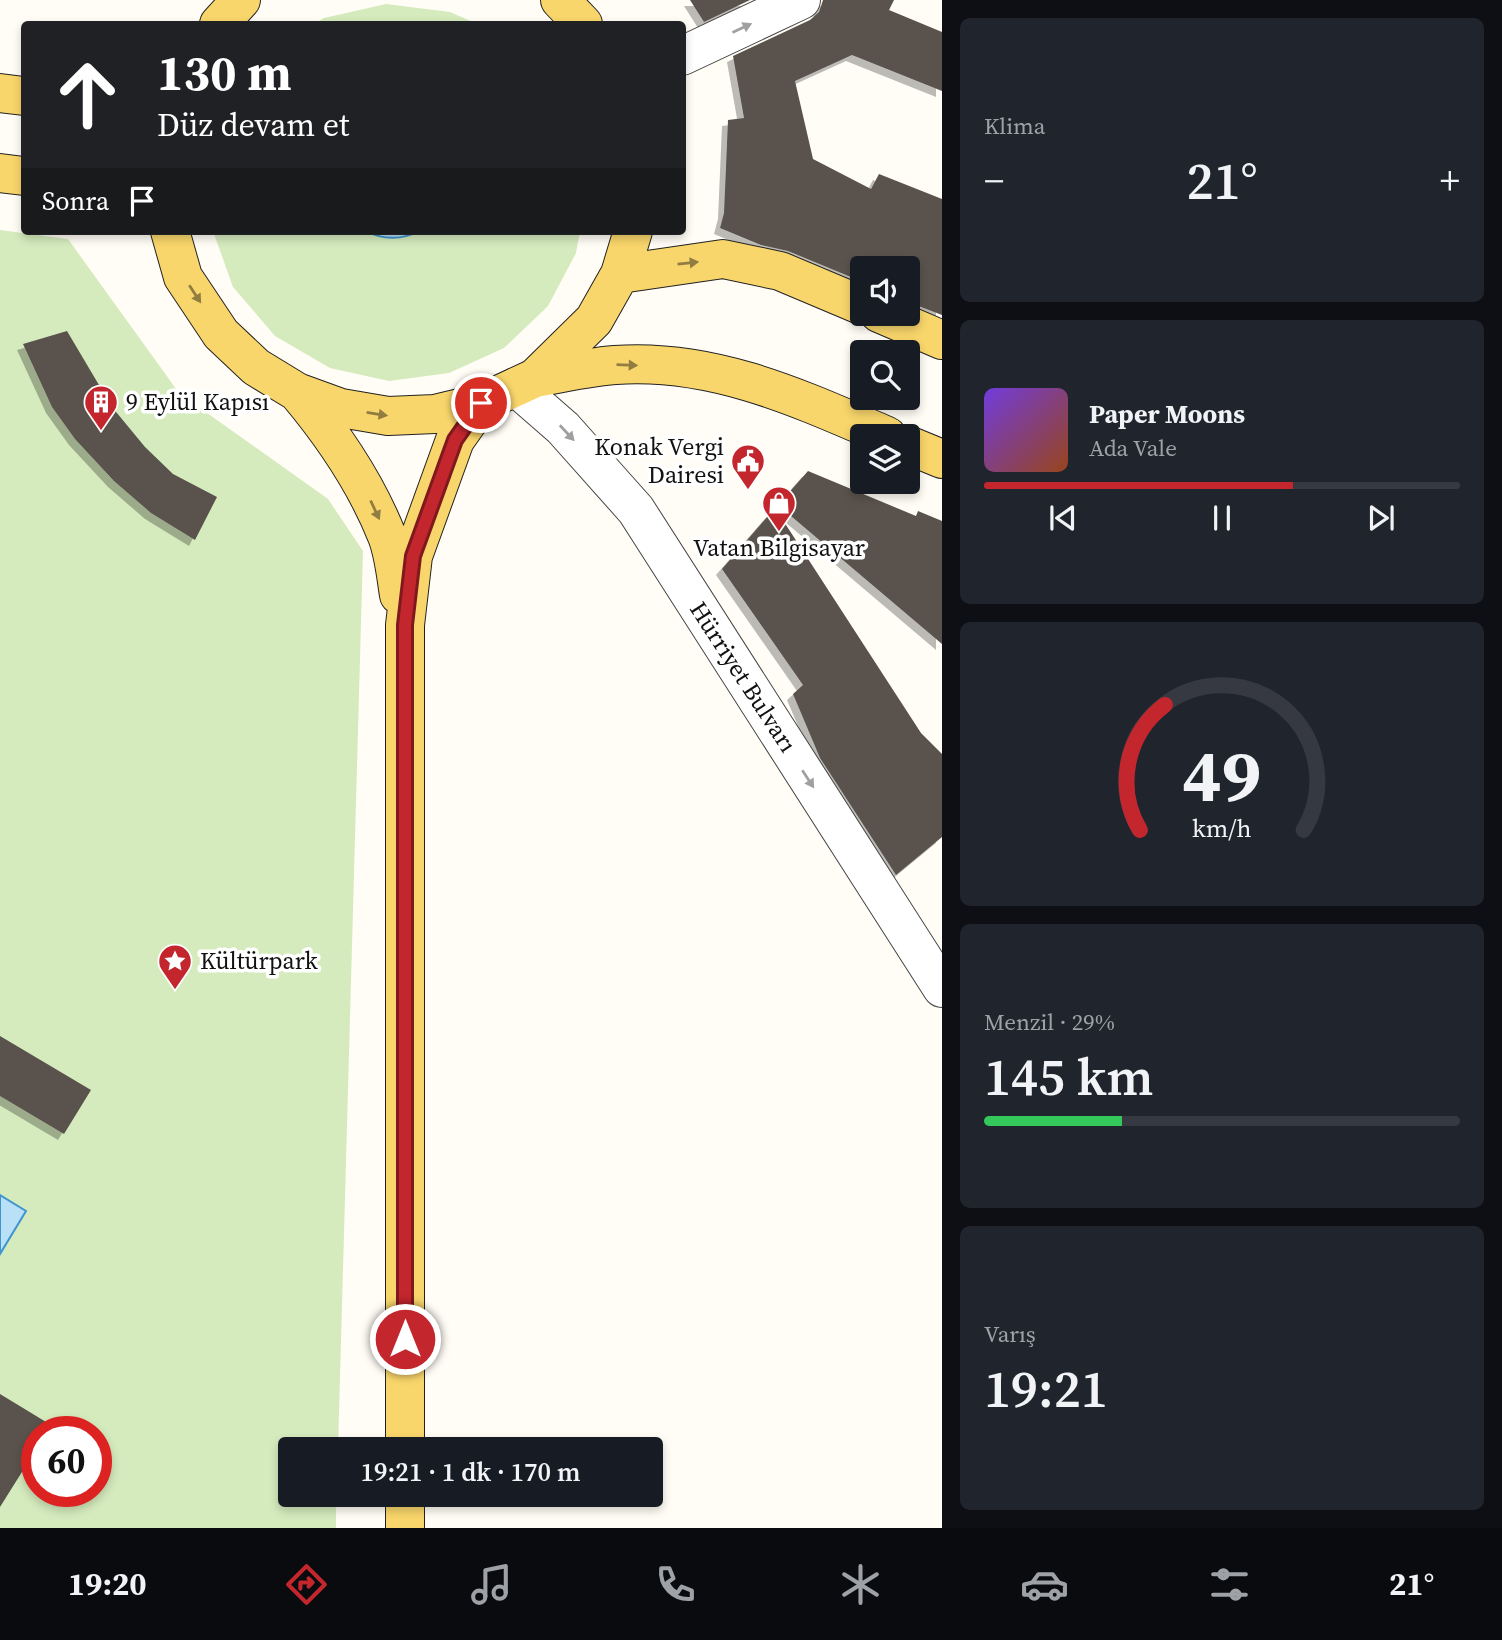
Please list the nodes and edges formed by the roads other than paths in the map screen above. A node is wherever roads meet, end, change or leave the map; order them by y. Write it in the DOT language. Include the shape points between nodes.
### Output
graph roads {
  1 [pos="241,0"];
  2 [pos="560,0"];
  3 [pos="801,0"];
  4 [pos="222,21"];
  5 [pos="580,21"];
  6 [pos="686,54"];
  7 [pos="0,93"];
  8 [pos="21,96"];
  9 [pos="0,173"];
  10 [pos="21,176"];
  11 [pos="171,235"];
  12 [pos="632,235"];
  13 [pos="620,274"];
  14 [pos="850,301"];
  15 [pos="909,326"];
  16 [pos="942,340"];
  17 [pos="526,382"];
  18 [pos="297,392"];
  19 [pos="481,403"];
  20 [pos="858,424"];
  21 [pos="920,450"];
  22 [pos="942,459"];
  23 [pos="405,625"];
  24 [pos="942,988"];
  25 [pos="405,1437"];
  26 [pos="405,1507"];
  27 [pos="404,1528"];
  1 -- 4 [label="main road"];
  2 -- 5 [label="main road"];
  6 -- 3 [label="street, one-way"];
  7 -- 8 [label="main road"];
  9 -- 10 [label="main road"];
  11 -- 18 [label="main road, one-way" via="183,277 221,334 256,367"];
  12 -- 13 [label="main road"];
  13 -- 14 [label="main road, one-way" via="723,260 780,271"];
  13 -- 17 [label="main road" via="594,320"];
  15 -- 16 [label="main road"];
  17 -- 19 [label="main road"];
  17 -- 20 [label="main road, one-way" via="615,365 727,374"];
  17 -- 24 [label="street, Hürriyet Bulvarı, one-way" via="636,510"];
  18 -- 19 [label="main road, one-way" via="341,408 388,416 435,414"];
  18 -- 23 [label="main road, one-way" via="356,473 388,538"];
  19 -- 23 [label="main road" via="455,440 413,556"];
  21 -- 22 [label="main road"];
  23 -- 25 [label="main road"];
  26 -- 27 [label="main road"];
}
